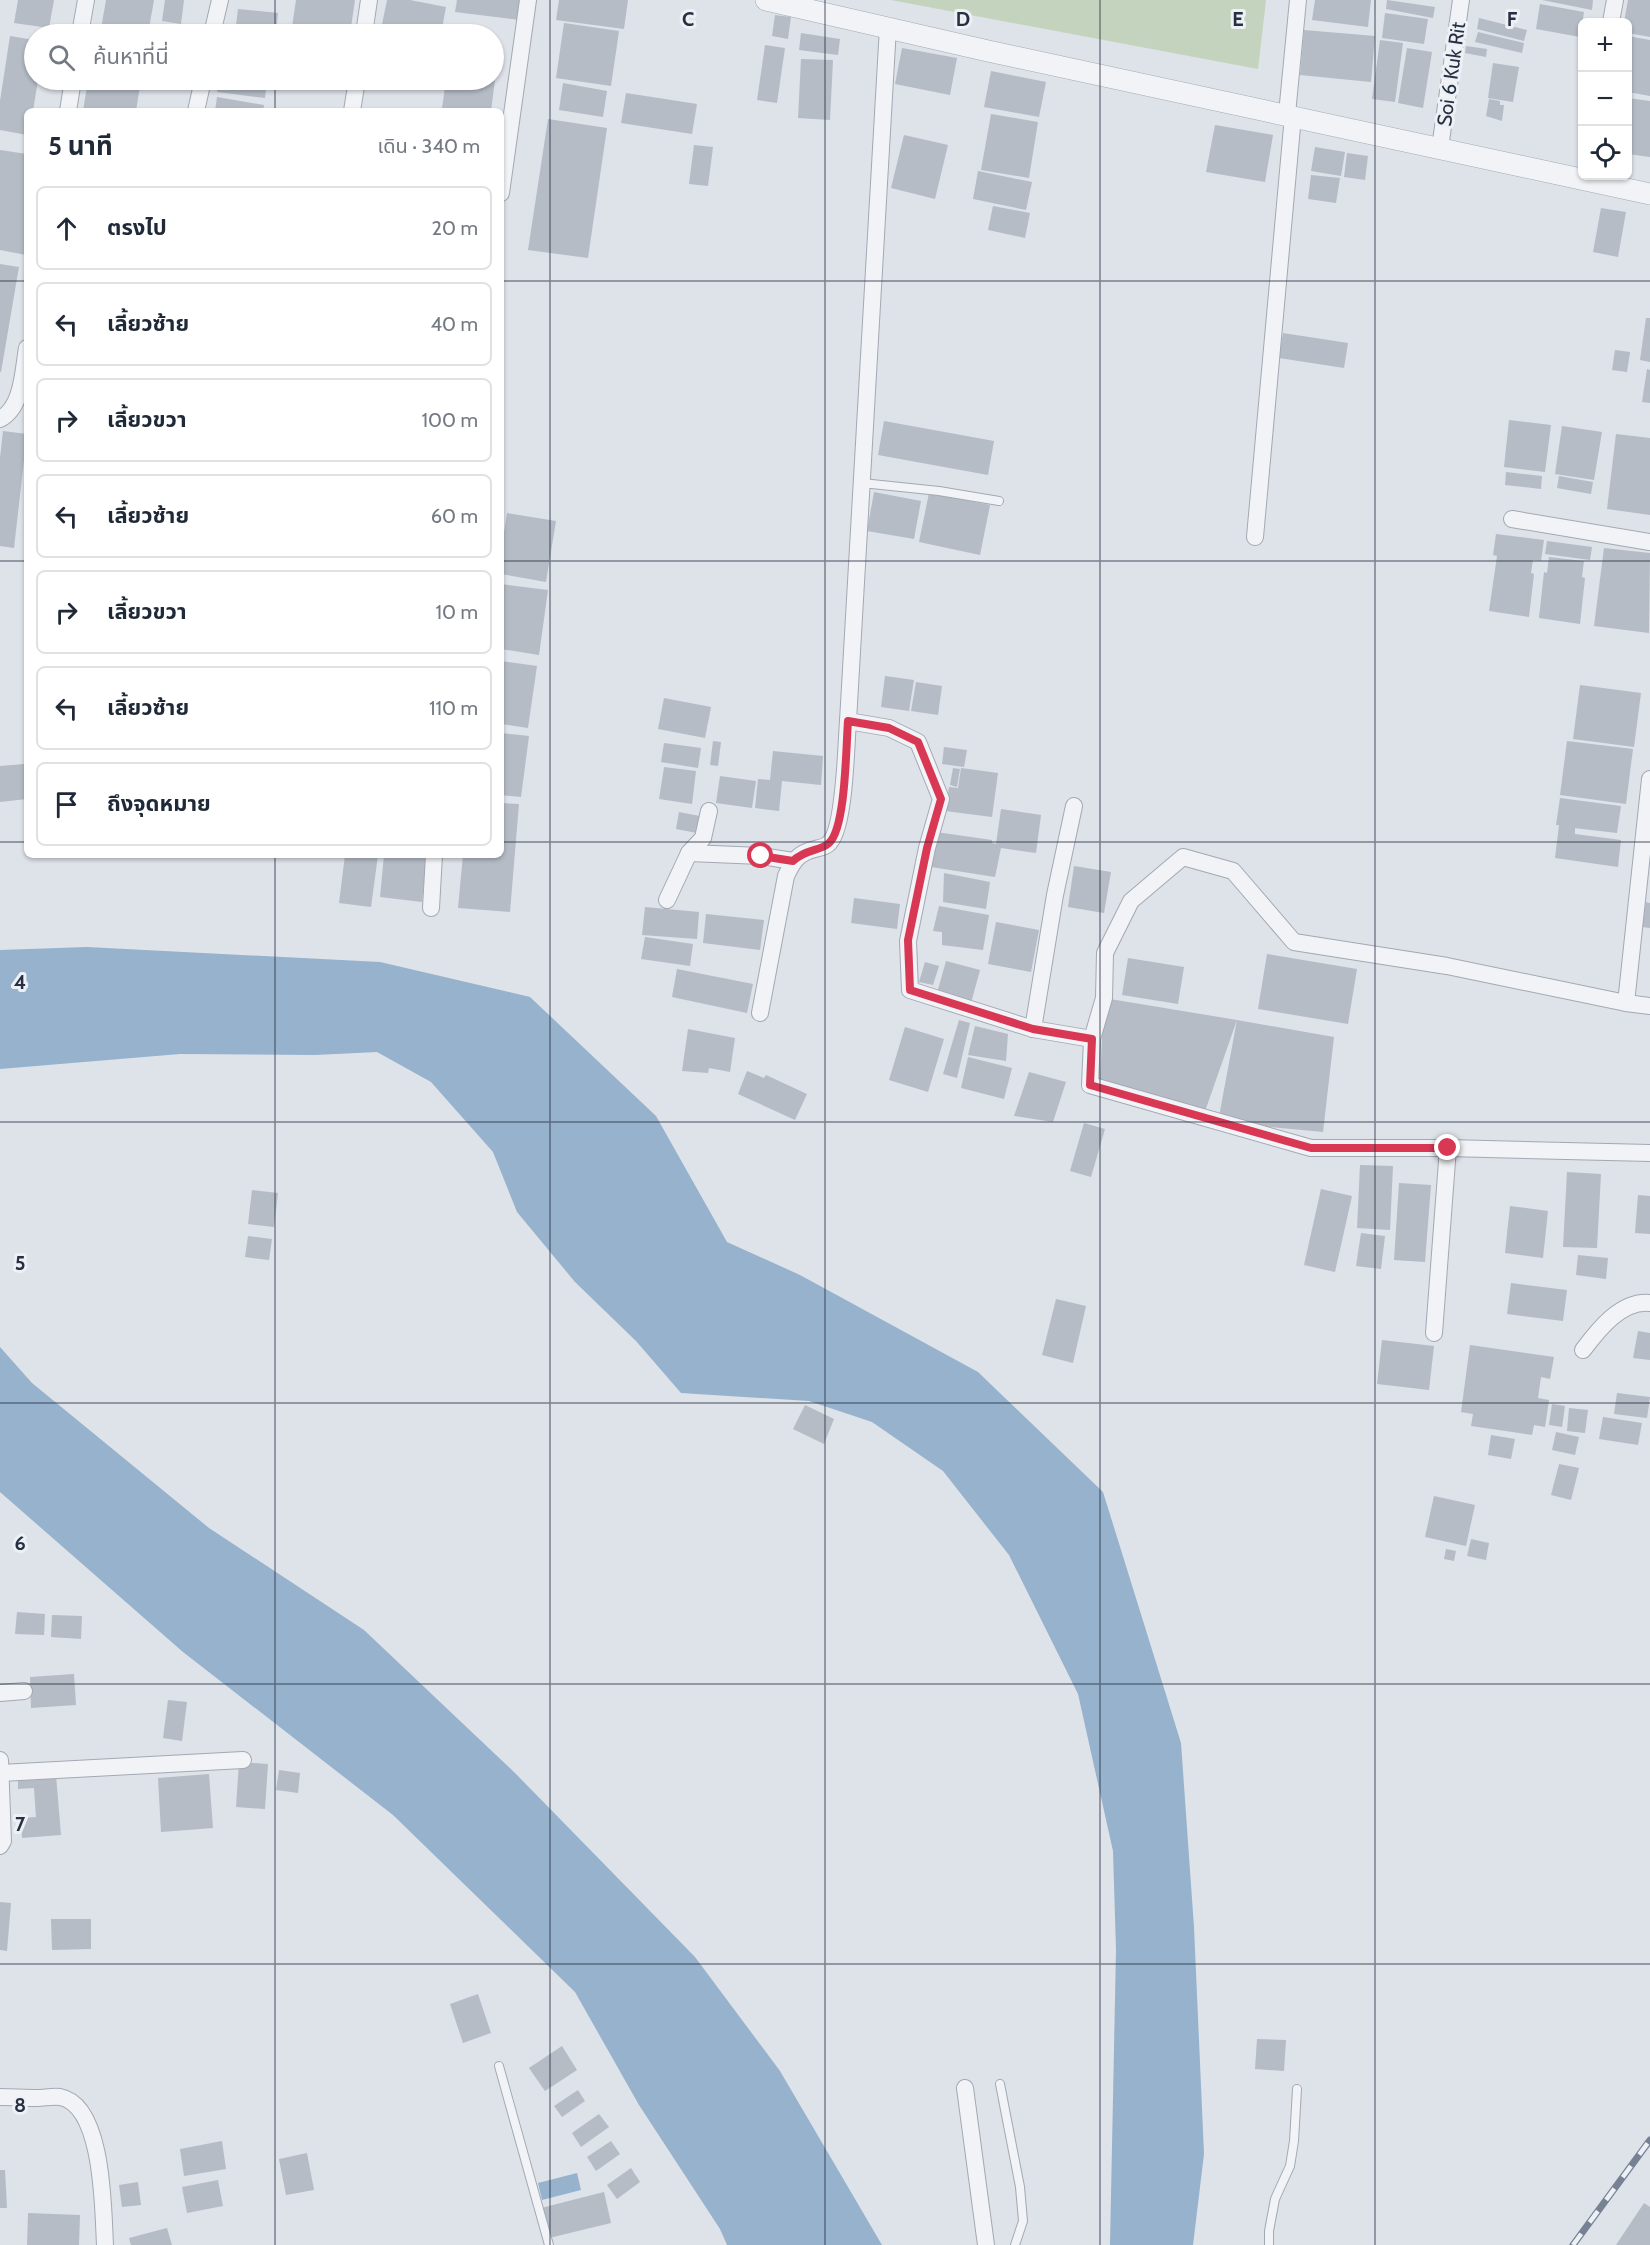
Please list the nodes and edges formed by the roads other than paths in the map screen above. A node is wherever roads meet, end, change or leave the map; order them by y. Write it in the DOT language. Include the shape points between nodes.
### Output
graph roads {
  1 [pos="86,0"];
  2 [pos="220,0"];
  3 [pos="369,0"];
  4 [pos="528,0"];
  5 [pos="766,0"];
  6 [pos="1298,0"];
  7 [pos="1461,0"];
  8 [pos="1615,0"];
  9 [pos="1612,18"];
  10 [pos="82,24"];
  11 [pos="214,24"];
  12 [pos="365,24"];
  13 [pos="888,27"];
  14 [pos="71,90"];
  15 [pos="200,90"];
  16 [pos="355,90"];
  17 [pos="68,108"];
  18 [pos="197,108"];
  19 [pos="352,108"];
  20 [pos="1290,115"];
  21 [pos="1440,148"];
  22 [pos="504,172"];
  23 [pos="1578,174"];
  24 [pos="1600,180"];
  25 [pos="1650,194"];
  26 [pos="24,365"];
  27 [pos="0,419"];
  28 [pos="862,483"];
  29 [pos="999,501"];
  30 [pos="1512,519"];
  31 [pos="1255,537"];
  32 [pos="1650,542"];
  33 [pos="848,721"];
  34 [pos="1650,779"];
  35 [pos="1074,806"];
  36 [pos="710,811"];
  37 [pos="689,854"];
  38 [pos="434,858"];
  39 [pos="793,861"];
  40 [pos="667,900"];
  41 [pos="431,908"];
  42 [pos="1626,1003"];
  43 [pos="1650,1006"];
  44 [pos="760,1013"];
  45 [pos="1033,1029"];
  46 [pos="1092,1039"];
  47 [pos="1448,1148"];
  48 [pos="1650,1153"];
  49 [pos="1650,1303"];
  50 [pos="1434,1333"];
  51 [pos="1583,1350"];
  52 [pos="24,1691"];
  53 [pos="0,1693"];
  54 [pos="243,1760"];
  55 [pos="1,1767"];
  56 [pos="0,1846"];
  57 [pos="499,2066"];
  58 [pos="1000,2084"];
  59 [pos="965,2088"];
  60 [pos="1297,2089"];
  61 [pos="0,2097"];
  62 [pos="105,2245"];
  63 [pos="549,2245"];
  64 [pos="986,2245"];
  65 [pos="1015,2245"];
  66 [pos="1269,2245"];
  1 -- 10 [label="street"];
  2 -- 11 [label="street"];
  3 -- 12 [label="street"];
  4 -- 22 [label="street"];
  5 -- 13 [label="street"];
  6 -- 20 [label="street"];
  7 -- 21 [label="street, Soi 6 Kuk Rit"];
  8 -- 9 [label="street"];
  13 -- 20 [label="street"];
  13 -- 28 [label="street"];
  14 -- 17 [label="street"];
  15 -- 18 [label="street"];
  16 -- 19 [label="street"];
  20 -- 21 [label="street"];
  20 -- 31 [label="street"];
  21 -- 23 [label="street"];
  24 -- 25 [label="street"];
  26 -- 27 [label="street" via="18,399"];
  28 -- 29 [label="lane"];
  28 -- 33 [label="street"];
  30 -- 32 [label="street"];
  33 -- 39 [label="street" via="842,807 834,836 828,844 800,854"];
  33 -- 45 [label="street" via="889,728 918,742 941,799 908,940 910,990"];
  34 -- 42 [label="street"];
  35 -- 45 [label="street"];
  36 -- 37 [label="street" via="703,838"];
  37 -- 39 [label="street"];
  37 -- 40 [label="street"];
  38 -- 41 [label="street"];
  39 -- 44 [label="street" via="786,876"];
  42 -- 43 [label="street"];
  42 -- 46 [label="street" via="1447,966 1294,942 1233,871 1183,857 1131,901 1105,953 1104,998"];
  45 -- 46 [label="street"];
  46 -- 47 [label="street" via="1090,1085 1311,1148"];
  47 -- 48 [label="street"];
  47 -- 50 [label="street"];
  49 -- 51 [label="street" via="1627,1307 1612,1317"];
  52 -- 53 [label="street"];
  54 -- 55 [label="street"];
  55 -- 56 [label="street"];
  57 -- 63 [label="lane"];
  58 -- 65 [label="lane" via="1020,2187 1023,2221"];
  59 -- 64 [label="street"];
  60 -- 66 [label="lane" via="1290,2166 1275,2199"];
  61 -- 62 [label="street" via="60,2097 74,2102 87,2121 94,2142"];
}
